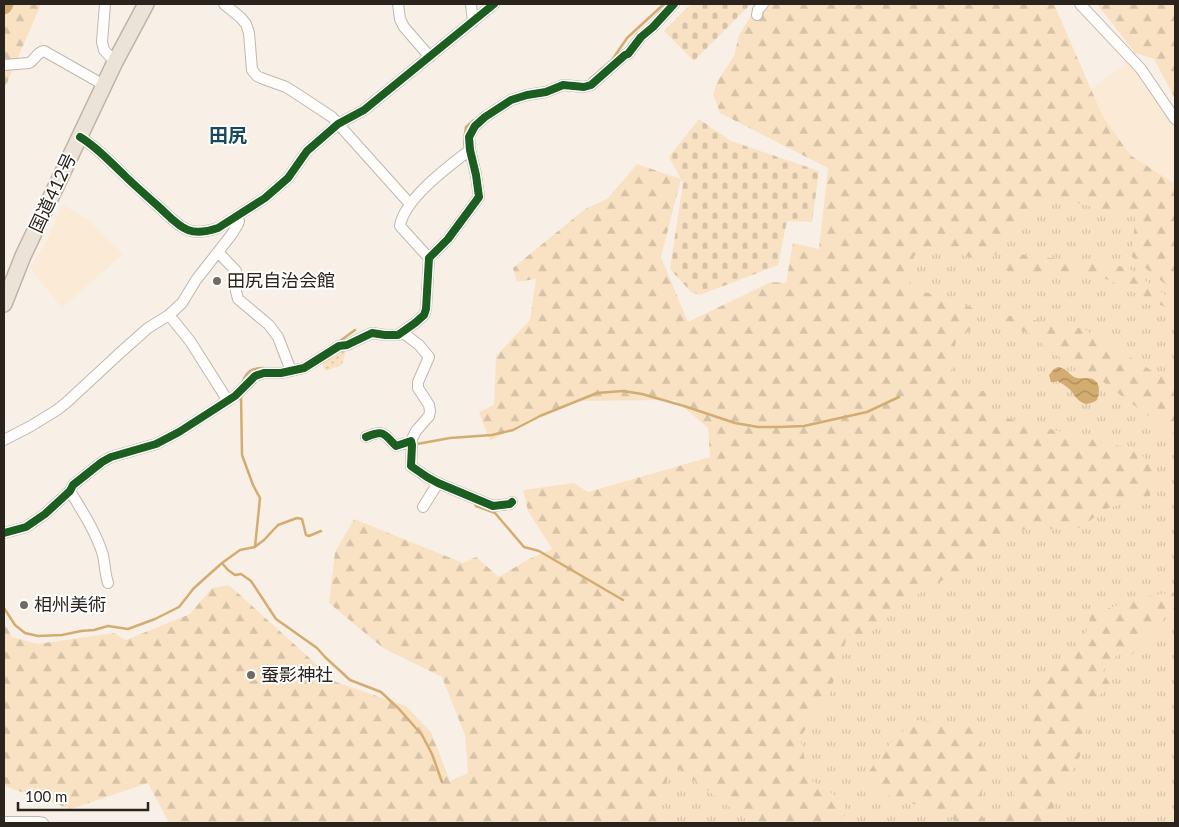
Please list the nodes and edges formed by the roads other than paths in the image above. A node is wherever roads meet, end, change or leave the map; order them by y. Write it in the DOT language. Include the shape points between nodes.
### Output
graph roads {
  1 [pos="105,4"];
  2 [pos="146,4"];
  3 [pos="224,4"];
  4 [pos="398,4"];
  5 [pos="471,4"];
  6 [pos="494,4"];
  7 [pos="674,4"];
  8 [pos="763,4"];
  9 [pos="1080,4"];
  10 [pos="757,16"];
  11 [pos="473,22"];
  12 [pos="430,57"];
  13 [pos="115,62"];
  14 [pos="4,65"];
  15 [pos="104,85"];
  16 [pos="1175,118"];
  17 [pos="338,124"];
  18 [pos="80,137"];
  19 [pos="468,152"];
  20 [pos="410,204"];
  21 [pos="237,216"];
  22 [pos="218,252"];
  23 [pos="426,255"];
  24 [pos="4,304"];
  25 [pos="169,315"];
  26 [pos="402,332"];
  27 [pos="290,368"];
  28 [pos="236,394"];
  29 [pos="366,437"];
  30 [pos="4,440"];
  31 [pos="411,441"];
  32 [pos="438,483"];
  33 [pos="70,491"];
  34 [pos="511,504"];
  35 [pos="423,507"];
  36 [pos="4,533"];
  37 [pos="108,583"];
  38 [pos="4,822"];
  39 [pos="43,823"];
  1 -- 13 [label="street" via="102,42 104,50"];
  2 -- 13 [label="highway, 国道412号"];
  3 -- 17 [label="street" via="246,24 252,70 257,76 286,87"];
  4 -- 12 [label="street" via="404,27"];
  5 -- 11 [label="street"];
  6 -- 11 [label="street"];
  7 -- 19 [label="street" via="628,54 591,85 562,85 511,100 485,117 469,137"];
  8 -- 10 [label="street"];
  9 -- 16 [label="street" via="1141,69"];
  11 -- 12 [label="street"];
  12 -- 17 [label="street" via="364,110"];
  13 -- 15 [label="highway, 国道412号"];
  14 -- 15 [label="street" via="29,63 44,51"];
  15 -- 18 [label="highway, 国道412号"];
  17 -- 20 [label="street"];
  17 -- 21 [label="street" via="307,151 279,187"];
  18 -- 21 [label="street" via="187,230 211,230"];
  18 -- 24 [label="highway, 国道412号" via="23,256"];
  19 -- 20 [label="street"];
  19 -- 23 [label="street" via="479,197 448,240"];
  20 -- 23 [label="street" via="400,226"];
  21 -- 22 [label="street" via="238,224"];
  22 -- 25 [label="street" via="182,303"];
  22 -- 27 [label="street" via="236,271 238,299 269,325 278,337"];
  23 -- 26 [label="street" via="426,309 420,319"];
  25 -- 28 [label="street"];
  25 -- 30 [label="street" via="148,328 57,410"];
  26 -- 27 [label="street" via="398,335 372,333 339,346 304,368"];
  26 -- 31 [label="street" via="429,357 418,382 418,388 429,405 429,416"];
  27 -- 28 [label="street" via="255,376"];
  28 -- 33 [label="street" via="156,444 111,456 73,485"];
  29 -- 31 [label="street" via="380,432 396,446"];
  31 -- 32 [label="street" via="411,466"];
  32 -- 34 [label="street" via="493,506"];
  32 -- 35 [label="street"];
  33 -- 36 [label="street" via="26,527"];
  33 -- 37 [label="street" via="97,540"];
  38 -- 39 [label="street"];
}
